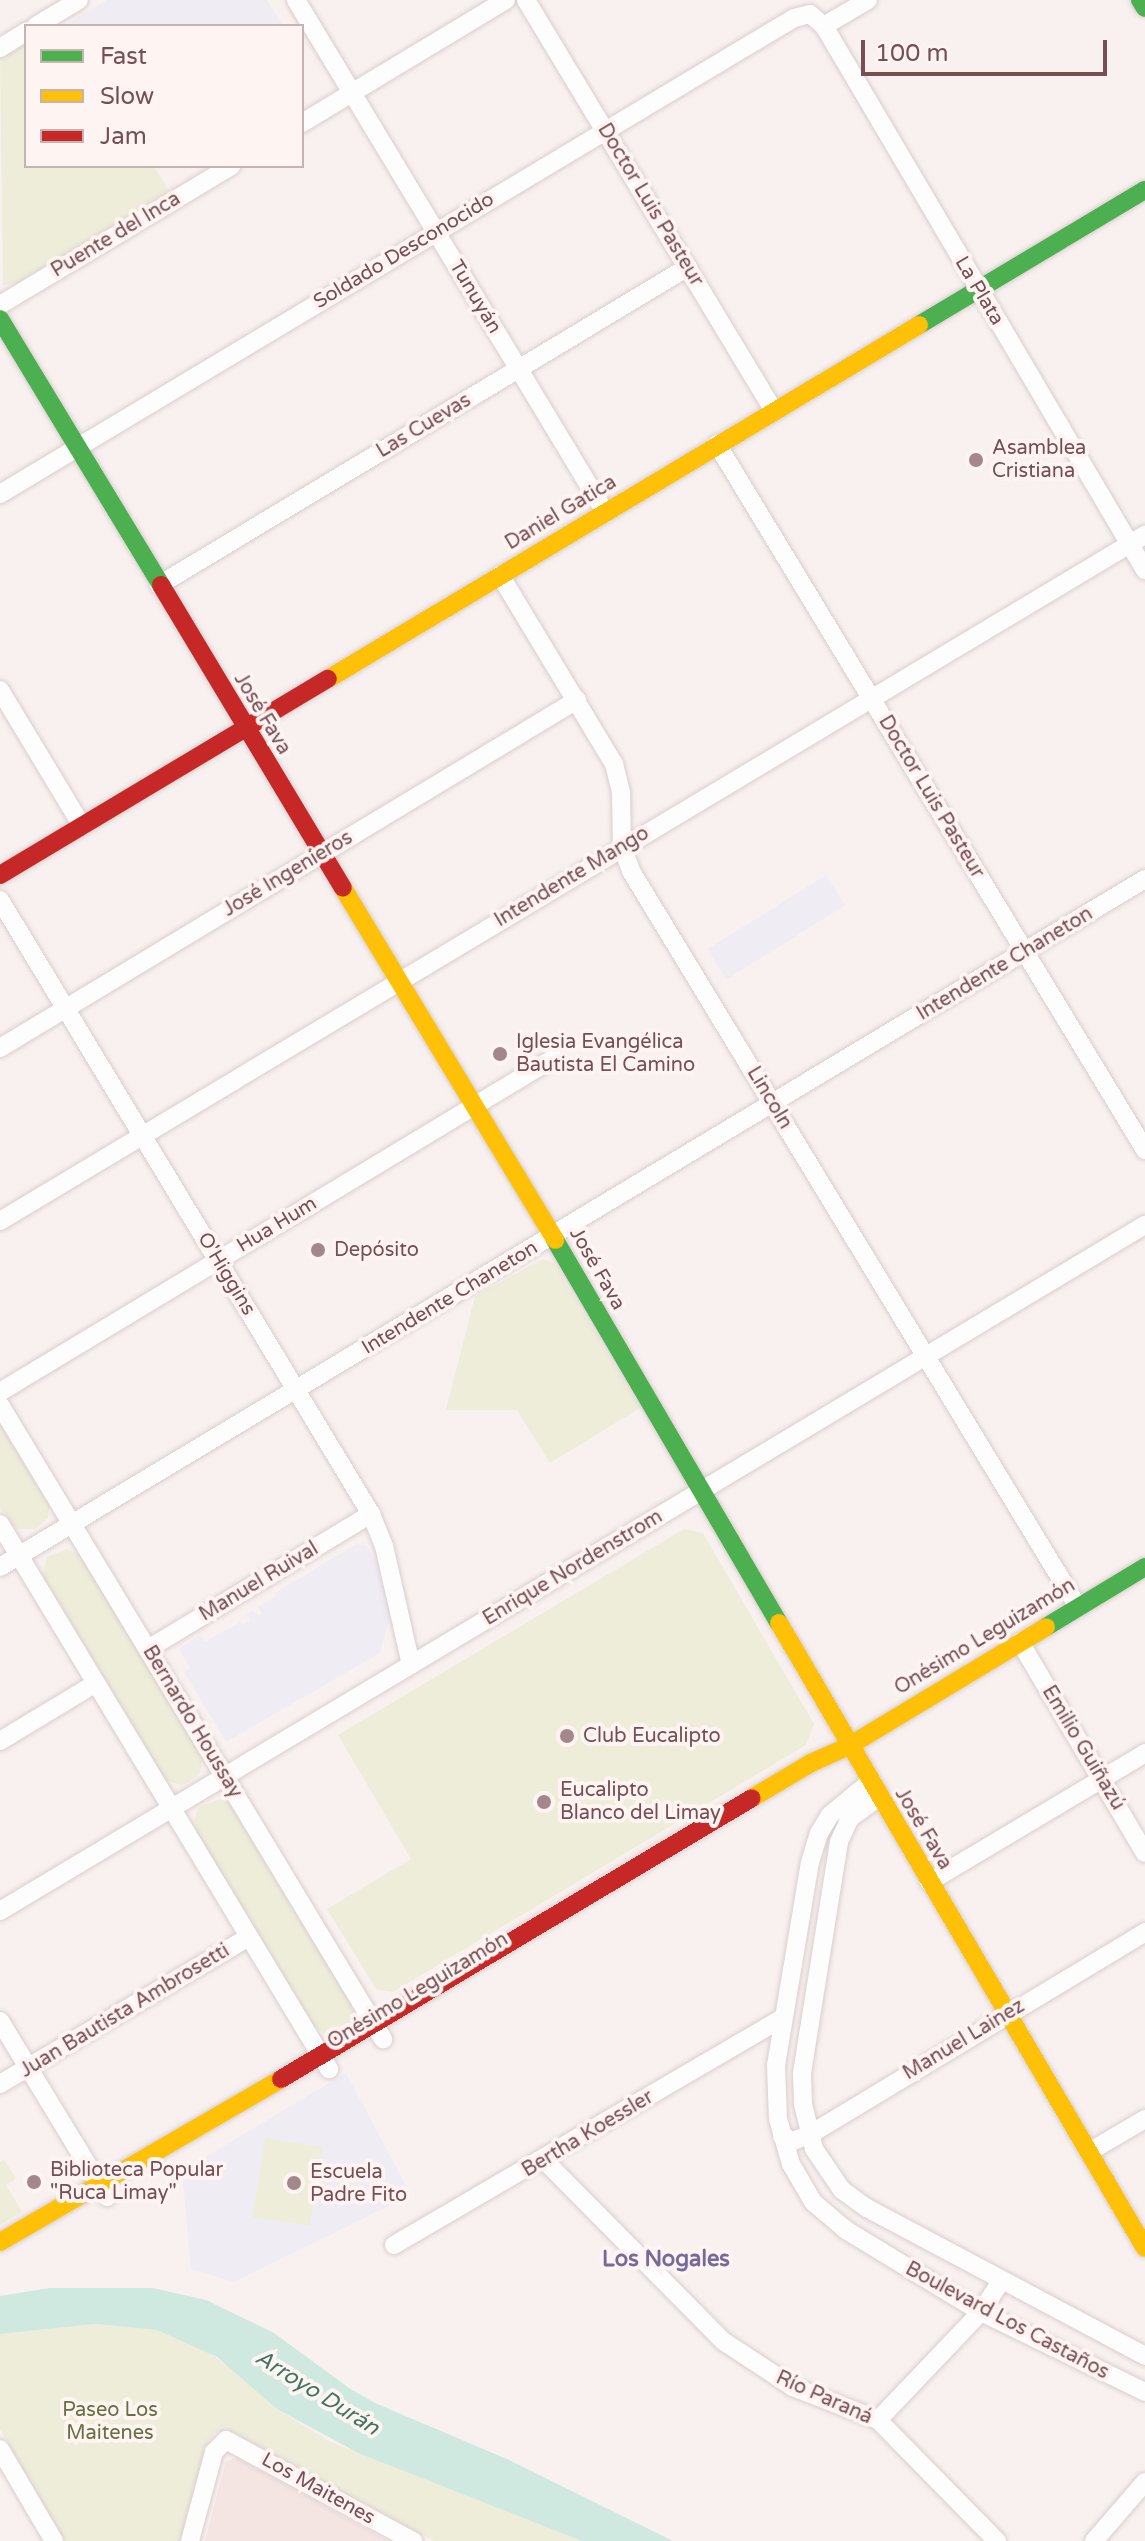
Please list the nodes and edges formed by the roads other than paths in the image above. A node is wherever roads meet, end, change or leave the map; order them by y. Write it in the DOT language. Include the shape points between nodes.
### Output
graph roads {
  1 [pos="79,0"];
  2 [pos="296,0"];
  3 [pos="506,0"];
  4 [pos="526,0"];
  5 [pos="868,0"];
  6 [pos="1140,0"];
  7 [pos="1145,8"];
  8 [pos="817,20"];
  9 [pos="39,24"];
  10 [pos="24,33"];
  11 [pos="0,48"];
  12 [pos="352,93"];
  13 [pos="304,122"];
  14 [pos="605,131"];
  15 [pos="228,168"];
  16 [pos="1145,190"];
  17 [pos="436,232"];
  18 [pos="688,267"];
  19 [pos="977,289"];
  20 [pos="0,305"];
  21 [pos="0,319"];
  22 [pos="519,369"];
  23 [pos="774,411"];
  24 [pos="717,444"];
  25 [pos="77,447"];
  26 [pos="0,494"];
  27 [pos="605,512"];
  28 [pos="1137,540"];
  29 [pos="1145,570"];
  30 [pos="500,575"];
  31 [pos="159,585"];
  32 [pos="0,690"];
  33 [pos="871,699"];
  34 [pos="577,700"];
  35 [pos="245,727"];
  36 [pos="82,826"];
  37 [pos="622,847"];
  38 [pos="321,854"];
  39 [pos="0,875"];
  40 [pos="1145,879"];
  41 [pos="0,900"];
  42 [pos="1025,951"];
  43 [pos="398,981"];
  44 [pos="65,1008"];
  45 [pos="0,1048"];
  46 [pos="554,1058"];
  47 [pos="772,1104"];
  48 [pos="474,1106"];
  49 [pos="142,1135"];
  50 [pos="1145,1150"];
  51 [pos="0,1221"];
  52 [pos="1145,1225"];
  53 [pos="553,1237"];
  54 [pos="218,1261"];
  55 [pos="926,1356"];
  56 [pos="296,1390"];
  57 [pos="0,1392"];
  58 [pos="0,1405"];
  59 [pos="700,1492"];
  60 [pos="371,1514"];
  61 [pos="0,1524"];
  62 [pos="72,1524"];
  63 [pos="19,1556"];
  64 [pos="0,1567"];
  65 [pos="1145,1567"];
  66 [pos="1078,1607"];
  67 [pos="1020,1642"];
  68 [pos="148,1649"];
  69 [pos="411,1665"];
  70 [pos="96,1683"];
  71 [pos="0,1741"];
  72 [pos="849,1746"];
  73 [pos="1145,1753"];
  74 [pos="225,1777"];
  75 [pos="1101,1779"];
  76 [pos="874,1789"];
  77 [pos="172,1808"];
  78 [pos="814,1845"];
  79 [pos="838,1850"];
  80 [pos="1145,1853"];
  81 [pos="929,1882"];
  82 [pos="0,1911"];
  83 [pos="1145,1932"];
  84 [pos="249,1937"];
  85 [pos="1007,2014"];
  86 [pos="781,2019"];
  87 [pos="0,2021"];
  88 [pos="378,2032"];
  89 [pos="325,2062"];
  90 [pos="28,2068"];
  91 [pos="0,2084"];
  92 [pos="1145,2119"];
  93 [pos="809,2135"];
  94 [pos="782,2136"];
  95 [pos="1089,2152"];
  96 [pos="544,2160"];
  97 [pos="103,2191"];
  98 [pos="0,2242"];
  99 [pos="394,2245"];
  100 [pos="1145,2248"];
  101 [pos="0,2258"];
  102 [pos="1002,2280"];
  103 [pos="981,2312"];
  104 [pos="1145,2356"];
  105 [pos="1145,2392"];
  106 [pos="878,2420"];
  107 [pos="0,2449"];
  108 [pos="1145,2482"];
  109 [pos="54,2541"];
  110 [pos="190,2541"];
  111 [pos="413,2541"];
  112 [pos="997,2541"];
  113 [pos="1094,2541"];
  1 -- 9 [label="street"];
  2 -- 12 [label="street, Tunuyán"];
  3 -- 12 [label="street"];
  4 -- 14 [label="street, Doctor Luis Pasteur"];
  5 -- 8 [label="street, Soldado Desconocido"];
  6 -- 7 [label="main road"];
  8 -- 14 [label="street, Soldado Desconocido" via="794,18"];
  8 -- 19 [label="street, La Plata"];
  10 -- 11 [label="street"];
  12 -- 13 [label="street"];
  12 -- 17 [label="street, Tunuyán"];
  14 -- 17 [label="street, Soldado Desconocido"];
  14 -- 18 [label="street, Doctor Luis Pasteur"];
  15 -- 20 [label="street, Puente del Inca"];
  16 -- 19 [label="main road, Daniel Gatica"];
  17 -- 22 [label="street, Tunuyán"];
  17 -- 25 [label="street, Soldado Desconocido"];
  18 -- 22 [label="street, Las Cuevas"];
  18 -- 23 [label="street, Doctor Luis Pasteur"];
  19 -- 23 [label="main road, Daniel Gatica"];
  19 -- 28 [label="street, La Plata"];
  21 -- 25 [label="main road, José Fava"];
  22 -- 27 [label="street, Tunuyán"];
  22 -- 31 [label="street, Las Cuevas"];
  23 -- 24 [label="main road, Daniel Gatica"];
  24 -- 27 [label="main road, Daniel Gatica"];
  24 -- 33 [label="street, Doctor Luis Pasteur"];
  25 -- 26 [label="street, Soldado Desconocido"];
  25 -- 31 [label="main road, José Fava"];
  27 -- 30 [label="main road, Daniel Gatica"];
  28 -- 29 [label="street, La Plata"];
  28 -- 33 [label="street, Intendente Mango"];
  30 -- 34 [label="street, Lincoln"];
  30 -- 35 [label="main road, Daniel Gatica"];
  31 -- 35 [label="main road, José Fava"];
  32 -- 36 [label="street"];
  33 -- 37 [label="street, Intendente Mango"];
  33 -- 42 [label="street, Doctor Luis Pasteur"];
  34 -- 37 [label="street, Lincoln" via="616,772"];
  34 -- 38 [label="street, José Ingenieros"];
  35 -- 36 [label="main road, Daniel Gatica"];
  35 -- 38 [label="main road, José Fava"];
  36 -- 39 [label="main road, Daniel Gatica"];
  37 -- 43 [label="street, Intendente Mango"];
  37 -- 47 [label="street, Lincoln" via="631,871"];
  38 -- 43 [label="main road, José Fava"];
  38 -- 44 [label="street, José Ingenieros"];
  40 -- 42 [label="street, Intendente Chaneton"];
  41 -- 44 [label="street, O'Higgins"];
  42 -- 47 [label="street, Intendente Chaneton"];
  42 -- 50 [label="street, Doctor Luis Pasteur"];
  43 -- 48 [label="main road, José Fava"];
  43 -- 49 [label="street, Intendente Mango"];
  44 -- 45 [label="street, José Ingenieros"];
  44 -- 49 [label="street, O'Higgins"];
  46 -- 48 [label="street, Hua Hum"];
  47 -- 53 [label="street, Intendente Chaneton"];
  47 -- 55 [label="street, Lincoln"];
  48 -- 53 [label="main road, José Fava"];
  48 -- 54 [label="street, Hua Hum"];
  49 -- 51 [label="street, Intendente Mango"];
  49 -- 54 [label="street, O'Higgins"];
  52 -- 55 [label="street, Enrique Nordenstrom"];
  53 -- 56 [label="street, Intendente Chaneton"];
  53 -- 59 [label="main road, José Fava"];
  54 -- 56 [label="street, O'Higgins"];
  54 -- 57 [label="street, Hua Hum"];
  55 -- 59 [label="street, Enrique Nordenstrom"];
  55 -- 66 [label="street, Lincoln"];
  56 -- 60 [label="street, O'Higgins"];
  56 -- 62 [label="street, Intendente Chaneton"];
  58 -- 62 [label="street, Bernardo Houssay"];
  59 -- 69 [label="street, Enrique Nordenstrom"];
  59 -- 72 [label="main road, José Fava"];
  60 -- 68 [label="street, Manuel Ruival"];
  60 -- 69 [label="street, O'Higgins" via="384,1546"];
  61 -- 63 [label="street"];
  62 -- 63 [label="street, Intendente Chaneton"];
  62 -- 68 [label="street, Bernardo Houssay"];
  63 -- 64 [label="street, Intendente Chaneton"];
  63 -- 70 [label="street"];
  65 -- 66 [label="main road, Onésimo Leguizamón"];
  66 -- 67 [label="main road, Onésimo Leguizamón"];
  67 -- 72 [label="main road, Onésimo Leguizamón"];
  67 -- 75 [label="street, Emilio Guiñazú"];
  68 -- 74 [label="street, Bernardo Houssay"];
  69 -- 74 [label="street, Enrique Nordenstrom"];
  70 -- 71 [label="street"];
  70 -- 77 [label="street"];
  72 -- 76 [label="main road, José Fava"];
  72 -- 88 [label="main road, Onésimo Leguizamón" via="820,1774"];
  73 -- 75 [label="street"];
  74 -- 77 [label="street, Enrique Nordenstrom"];
  74 -- 88 [label="street, Bernardo Houssay"];
  75 -- 80 [label="street, Emilio Guiñazú"];
  75 -- 81 [label="street"];
  76 -- 78 [label="street, Boulevard Los Castaños" via="837,1807"];
  76 -- 79 [label="street, Boulevard Los Castaños" via="850,1818"];
  76 -- 81 [label="main road, José Fava"];
  77 -- 82 [label="street, Enrique Nordenstrom"];
  77 -- 84 [label="street"];
  78 -- 79 [label="street" via="828,1839"];
  78 -- 86 [label="street, Boulevard Los Castaños"];
  79 -- 93 [label="street, Boulevard Los Castaños" via="802,2074"];
  81 -- 85 [label="main road, José Fava"];
  83 -- 85 [label="street, Manuel Lainez"];
  84 -- 89 [label="street"];
  84 -- 90 [label="street, Juan Bautista Ambrosetti"];
  85 -- 93 [label="street, Manuel Lainez"];
  85 -- 95 [label="main road, José Fava"];
  86 -- 94 [label="street, Boulevard Los Castaños" via="776,2082"];
  86 -- 96 [label="street, Bertha Koessler"];
  87 -- 90 [label="street"];
  88 -- 89 [label="main road, Onésimo Leguizamón"];
  89 -- 97 [label="main road, Onésimo Leguizamón"];
  90 -- 91 [label="street, Juan Bautista Ambrosetti"];
  90 -- 97 [label="street"];
  92 -- 95 [label="street"];
  93 -- 94 [label="street, Manuel Lainez" via="793,2141"];
  93 -- 102 [label="street, Boulevard Los Castaños" via="821,2164 853,2200"];
  94 -- 103 [label="street, Boulevard Los Castaños" via="797,2178 824,2213"];
  95 -- 100 [label="main road, José Fava"];
  96 -- 99 [label="street, Bertha Koessler"];
  96 -- 106 [label="street, Río Paraná" via="723,2341 793,2387"];
  97 -- 98 [label="main road, Onésimo Leguizamón"];
  97 -- 101 [label="main road, Onésimo Leguizamón"];
  102 -- 103 [label="street"];
  102 -- 104 [label="street, Boulevard Los Castaños"];
  103 -- 105 [label="street, Boulevard Los Castaños"];
  103 -- 106 [label="street"];
  106 -- 112 [label="street, Río Paraná"];
  107 -- 109 [label="street"];
  108 -- 113 [label="street"];
  110 -- 111 [label="street, Los Maitenes" via="214,2452 222,2441 233,2442"];
}
